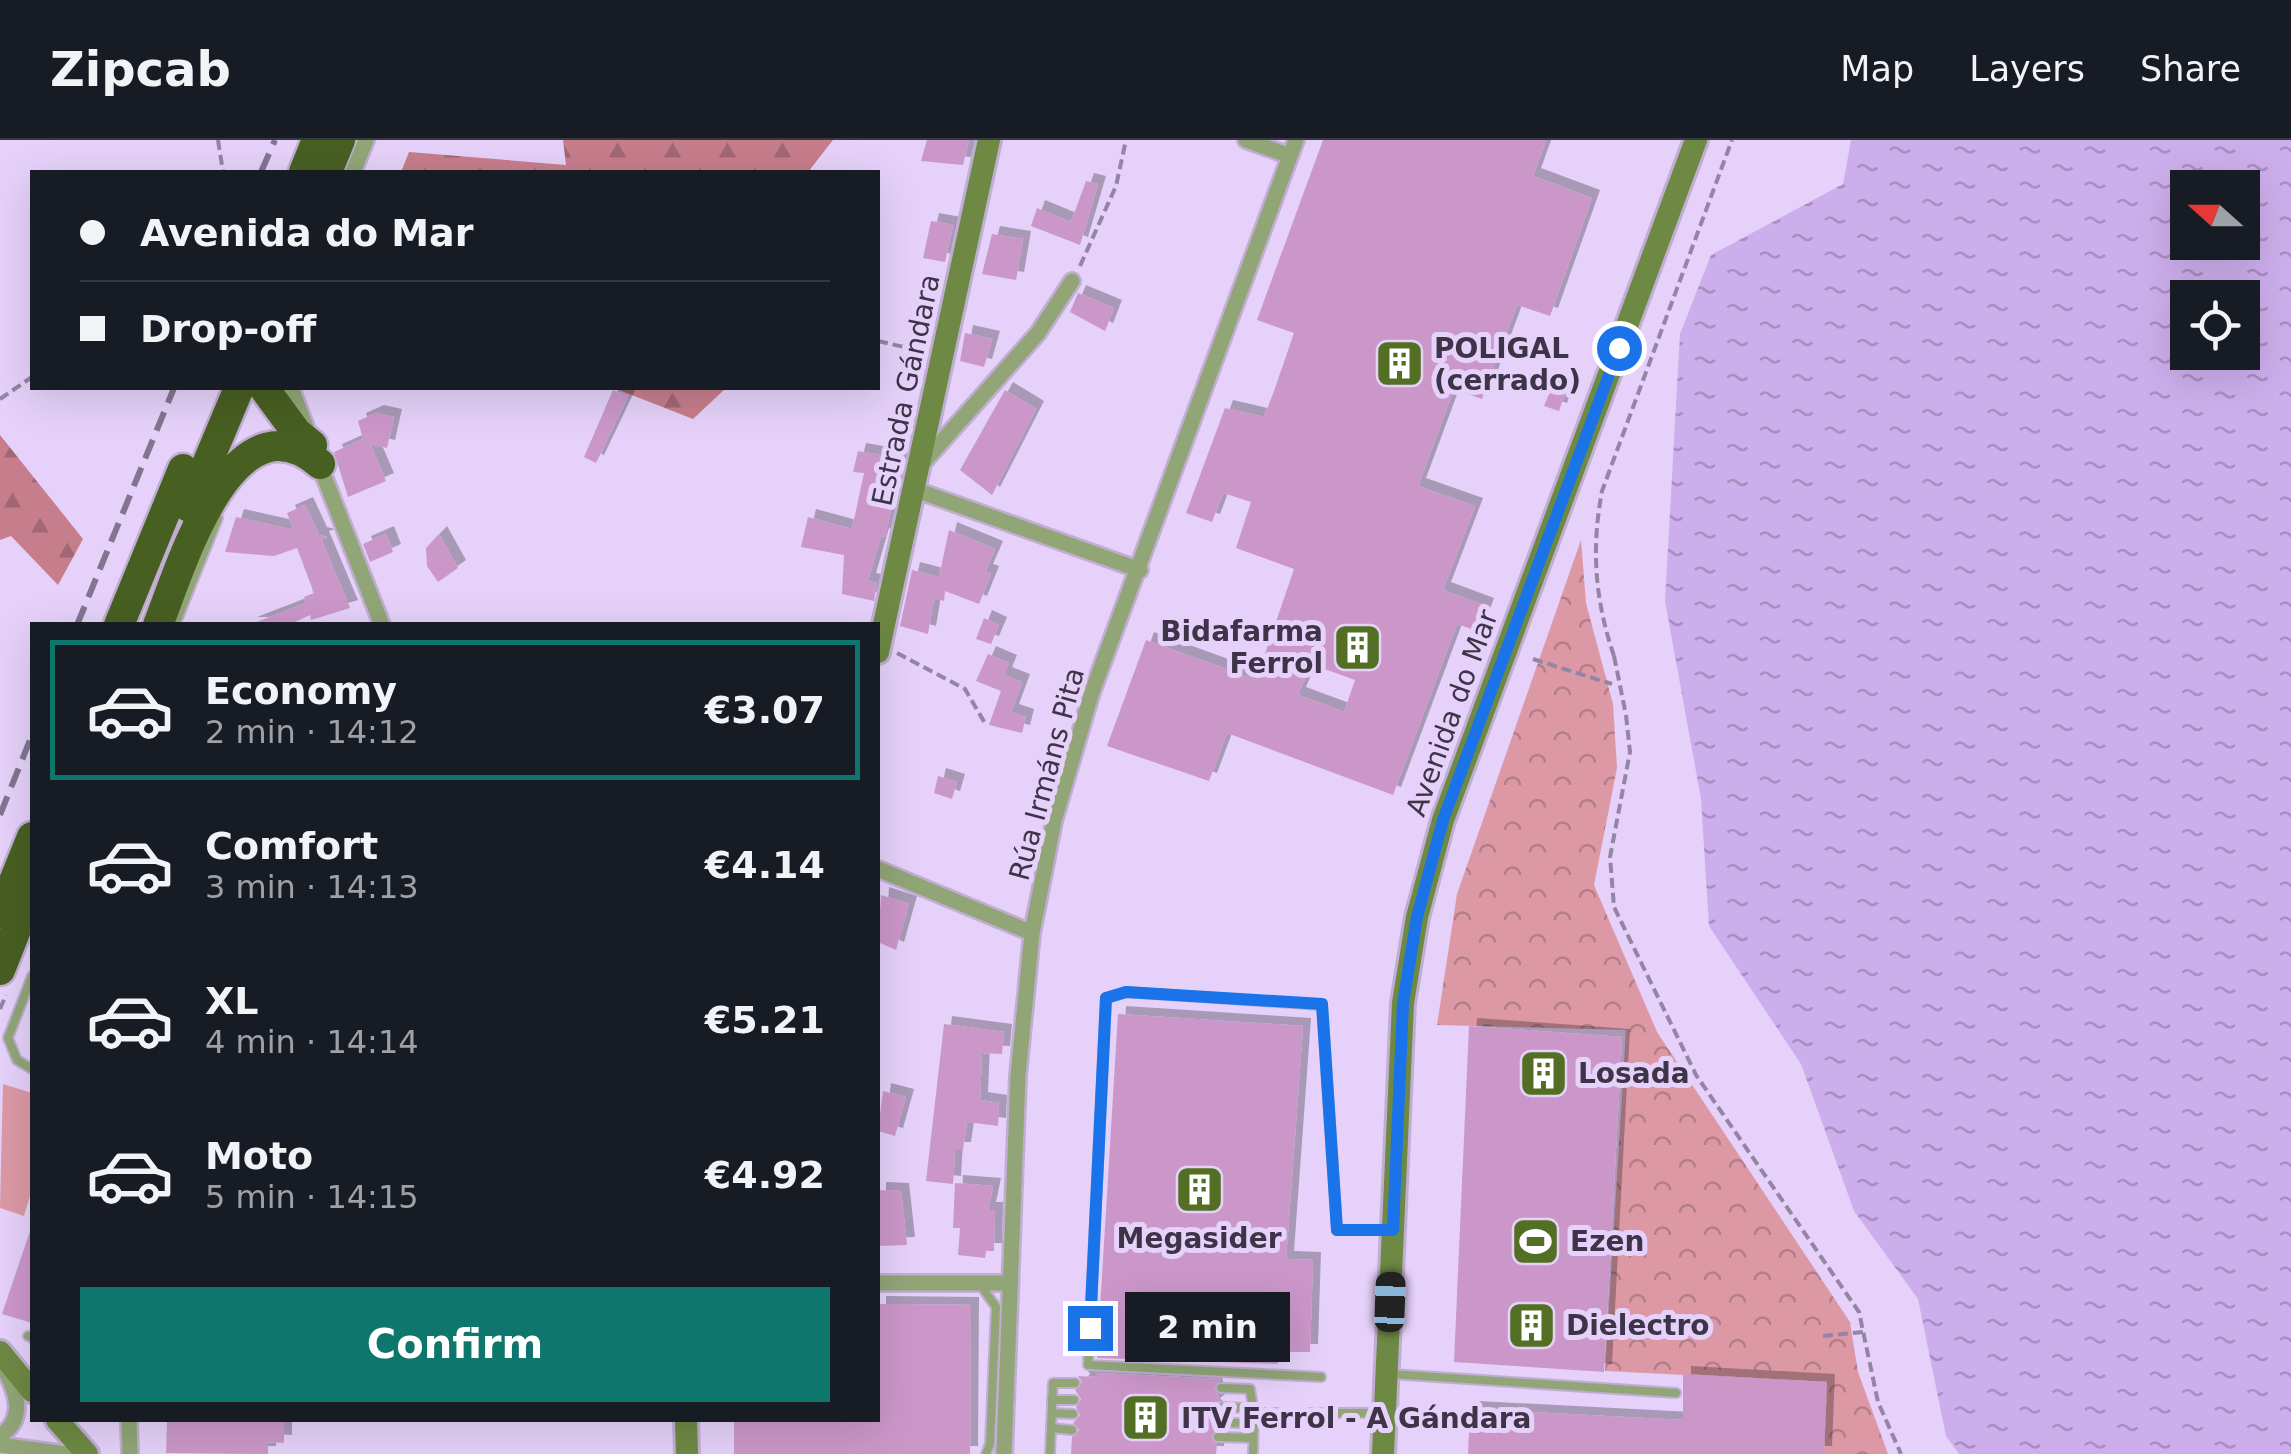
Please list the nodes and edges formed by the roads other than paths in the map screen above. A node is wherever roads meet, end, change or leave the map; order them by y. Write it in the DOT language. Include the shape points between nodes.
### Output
graph roads {
  1 [pos="317,140"];
  2 [pos="340,140"];
  3 [pos="366,140"];
  4 [pos="989,140"];
  5 [pos="1246,140"];
  6 [pos="1696,140"];
  7 [pos="1293,148"];
  8 [pos="305,170"];
  9 [pos="327,170"];
  10 [pos="353,170"];
  11 [pos="1072,281"];
  12 [pos="215,390"];
  13 [pos="237,390"];
  14 [pos="266,390"];
  15 [pos="291,390"];
  16 [pos="316,454"];
  17 [pos="921,465"];
  18 [pos="237,466"];
  19 [pos="916,490"];
  20 [pos="226,497"];
  21 [pos="219,515"];
  22 [pos="1140,570"];
  23 [pos="120,622"];
  24 [pos="141,622"];
  25 [pos="159,622"];
  26 [pos="177,622"];
  27 [pos="381,622"];
  28 [pos="880,640"];
  29 [pos="30,843"];
  30 [pos="880,870"];
  31 [pos="30,894"];
  32 [pos="0,917"];
  33 [pos="1032,933"];
  34 [pos="0,970"];
  35 [pos="30,981"];
  36 [pos="30,1068"];
  37 [pos="1393,1230"];
  38 [pos="880,1282"];
  39 [pos="980,1283"];
  40 [pos="1010,1283"];
  41 [pos="0,1352"];
  42 [pos="0,1361"];
  43 [pos="1386,1374"];
  44 [pos="1321,1377"];
  45 [pos="1075,1383"];
  46 [pos="30,1388"];
  47 [pos="1221,1388"];
  48 [pos="1676,1392"];
  49 [pos="1052,1400"];
  50 [pos="1074,1400"];
  51 [pos="1220,1406"];
  52 [pos="1251,1411"];
  53 [pos="1052,1413"];
  54 [pos="1073,1414"];
  55 [pos="1384,1414"];
  56 [pos="59,1422"];
  57 [pos="129,1422"];
  58 [pos="686,1422"];
  59 [pos="1218,1422"];
  60 [pos="1253,1424"];
  61 [pos="1051,1428"];
  62 [pos="1072,1430"];
  63 [pos="0,1436"];
  64 [pos="1218,1437"];
  65 [pos="1253,1438"];
  66 [pos="0,1444"];
  67 [pos="128,1450"];
  68 [pos="65,1454"];
  69 [pos="87,1454"];
  70 [pos="687,1454"];
  71 [pos="986,1454"];
  72 [pos="1004,1454"];
  73 [pos="1050,1454"];
  74 [pos="1253,1454"];
  75 [pos="1383,1454"];
  1 -- 8 [label="highway"];
  2 -- 9 [label="highway"];
  3 -- 10 [label="street"];
  4 -- 17 [label="street, Estrada Gándara"];
  5 -- 7 [label="street"];
  6 -- 37 [label="street, Avenida do Mar" via="1443,820 1403,1003"];
  7 -- 22 [label="street, Rúa Irmáns Pita"];
  11 -- 17 [label="street" via="1038,333"];
  12 -- 23 [label="highway"];
  13 -- 24 [label="highway"];
  14 -- 16 [label="highway"];
  15 -- 16 [label="street"];
  16 -- 18 [label="highway" via="262,449"];
  16 -- 27 [label="street"];
  17 -- 19 [label="street, Estrada Gándara"];
  18 -- 20 [label="lane"];
  18 -- 25 [label="highway" via="214,492"];
  19 -- 22 [label="street"];
  19 -- 28 [label="street, Estrada Gándara"];
  21 -- 26 [label="lane"];
  22 -- 33 [label="street, Rúa Irmáns Pita" via="1091,695 1054,822"];
  29 -- 32 [label="highway"];
  30 -- 33 [label="street"];
  31 -- 34 [label="highway"];
  33 -- 40 [label="street, Rúa Irmáns Pita" via="1018,1076"];
  35 -- 36 [label="lane" via="8,1038 17,1060"];
  37 -- 43 [label="street, Avenida do Mar"];
  37 -- 44 [label="lane" via="1337,1230 1322,1004 1126,992 1106,998 1088,1364"];
  38 -- 39 [label="street"];
  39 -- 40 [label="street"];
  39 -- 71 [label="lane" via="996,1306"];
  40 -- 72 [label="street, Rúa Irmáns Pita"];
  41 -- 46 [label="street"];
  42 -- 63 [label="street" via="18,1400 16,1419"];
  43 -- 48 [label="lane"];
  43 -- 55 [label="street, Avenida do Mar"];
  45 -- 49 [label="lane" via="1052,1383"];
  47 -- 52 [label="lane" via="1250,1389"];
  49 -- 50 [label="lane"];
  49 -- 53 [label="lane"];
  51 -- 52 [label="lane"];
  52 -- 55 [label="lane"];
  52 -- 60 [label="lane"];
  53 -- 54 [label="lane"];
  53 -- 61 [label="lane"];
  55 -- 75 [label="street, Avenida do Mar"];
  56 -- 69 [label="street"];
  57 -- 67 [label="street"];
  58 -- 70 [label="street"];
  59 -- 60 [label="lane"];
  60 -- 65 [label="lane"];
  61 -- 62 [label="lane"];
  61 -- 73 [label="lane"];
  64 -- 65 [label="lane"];
  65 -- 74 [label="lane"];
  66 -- 68 [label="street"];
}
